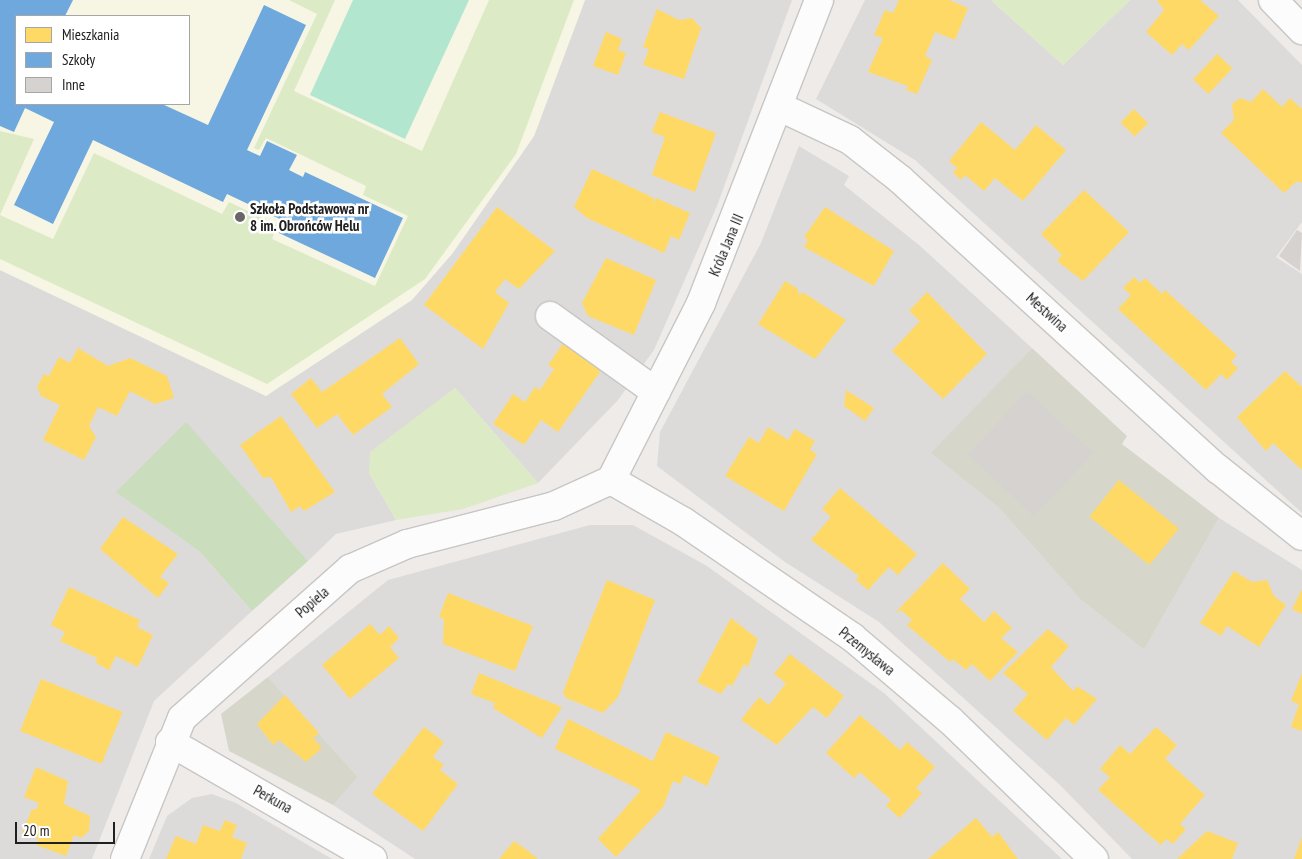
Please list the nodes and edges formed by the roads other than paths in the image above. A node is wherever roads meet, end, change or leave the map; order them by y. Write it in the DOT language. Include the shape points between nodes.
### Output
graph roads {
  1 [pos="819,0"];
  2 [pos="1273,0"];
  3 [pos="1302,30"];
  4 [pos="780,107"];
  5 [pos="550,316"];
  6 [pos="656,392"];
  7 [pos="611,480"];
  8 [pos="1302,536"];
  9 [pos="170,742"];
  10 [pos="125,859"];
  11 [pos="373,859"];
  12 [pos="1094,859"];
  1 -- 4 [label="street, Króla Jana III"];
  2 -- 3 [label="street"];
  4 -- 6 [label="street, Króla Jana III" via="701,303"];
  4 -- 8 [label="street, Mestwina" via="850,140 901,180 1218,469"];
  5 -- 6 [label="street"];
  6 -- 7 [label="street, Króla Jana III"];
  7 -- 9 [label="street, Popiela" via="554,506 407,544 350,569 196,702"];
  7 -- 12 [label="street, Przemysława" via="684,522 852,637 950,720"];
  9 -- 10 [label="street, Popiela"];
  9 -- 11 [label="street, Perkuna"];
}
